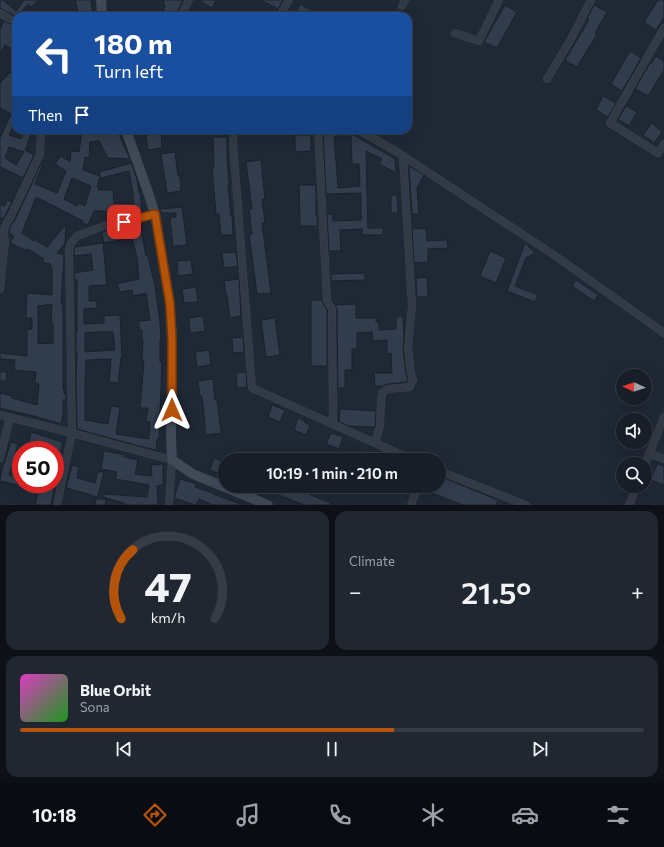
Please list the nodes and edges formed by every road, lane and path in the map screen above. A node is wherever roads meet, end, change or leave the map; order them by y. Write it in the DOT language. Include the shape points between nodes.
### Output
graph roads {
  1 [pos="101,0"];
  2 [pos="189,0"];
  3 [pos="289,0"];
  4 [pos="499,0"];
  5 [pos="591,0"];
  6 [pos="102,12"];
  7 [pos="184,12"];
  8 [pos="282,12"];
  9 [pos="0,13"];
  10 [pos="10,18"];
  11 [pos="664,28"];
  12 [pos="455,33"];
  13 [pos="547,79"];
  14 [pos="40,134"];
  15 [pos="127,134"];
  16 [pos="234,134"];
  17 [pos="318,134"];
  18 [pos="366,134"];
  19 [pos="664,144"];
  20 [pos="403,156"];
  21 [pos="661,156"];
  22 [pos="155,214"];
  23 [pos="2,242"];
  24 [pos="0,289"];
  25 [pos="664,333"];
  26 [pos="0,415"];
  27 [pos="10,417"];
  28 [pos="664,417"];
  29 [pos="333,424"];
  30 [pos="72,433"];
  31 [pos="375,443"];
  32 [pos="397,453"];
  33 [pos="650,453"];
  34 [pos="648,457"];
  35 [pos="0,458"];
  36 [pos="664,459"];
  37 [pos="172,460"];
  38 [pos="446,474"];
  39 [pos="415,493"];
  40 [pos="634,493"];
  41 [pos="57,505"];
  42 [pos="169,505"];
  43 [pos="268,505"];
  44 [pos="411,505"];
  45 [pos="526,505"];
  46 [pos="629,505"];
  1 -- 6 [label="main road"];
  2 -- 7 [label="street"];
  3 -- 8 [label="street"];
  4 -- 12 [label="street" via="479,41"];
  5 -- 13 [label="street"];
  9 -- 10 [label="street"];
  11 -- 21 [label="street" via="610,123"];
  14 -- 23 [label="street" via="40,154 5,224"];
  15 -- 22 [label="main road"];
  16 -- 29 [label="street" via="252,388"];
  17 -- 29 [label="street" via="327,301 332,309"];
  18 -- 20 [label="street"];
  19 -- 21 [label="street"];
  20 -- 25 [label="street" via="554,255"];
  20 -- 31 [label="street" via="412,306 408,348 413,380 410,387 387,389 382,393 380,426"];
  22 -- 30 [label="street" via="104,226 77,236 71,243 69,251"];
  22 -- 37 [label="main road" via="170,304"];
  23 -- 24 [label="street"];
  26 -- 27 [label="street"];
  27 -- 30 [label="street"];
  27 -- 35 [label="street"];
  28 -- 33 [label="street"];
  29 -- 31 [label="street"];
  30 -- 37 [label="street"];
  30 -- 41 [label="street"];
  31 -- 32 [label="street"];
  33 -- 34 [label="street"];
  33 -- 36 [label="street"];
  37 -- 42 [label="street"];
  37 -- 43 [label="main road" via="193,474"];
  38 -- 45 [label="street"];
  39 -- 44 [label="street"];
  40 -- 46 [label="street"];
}
